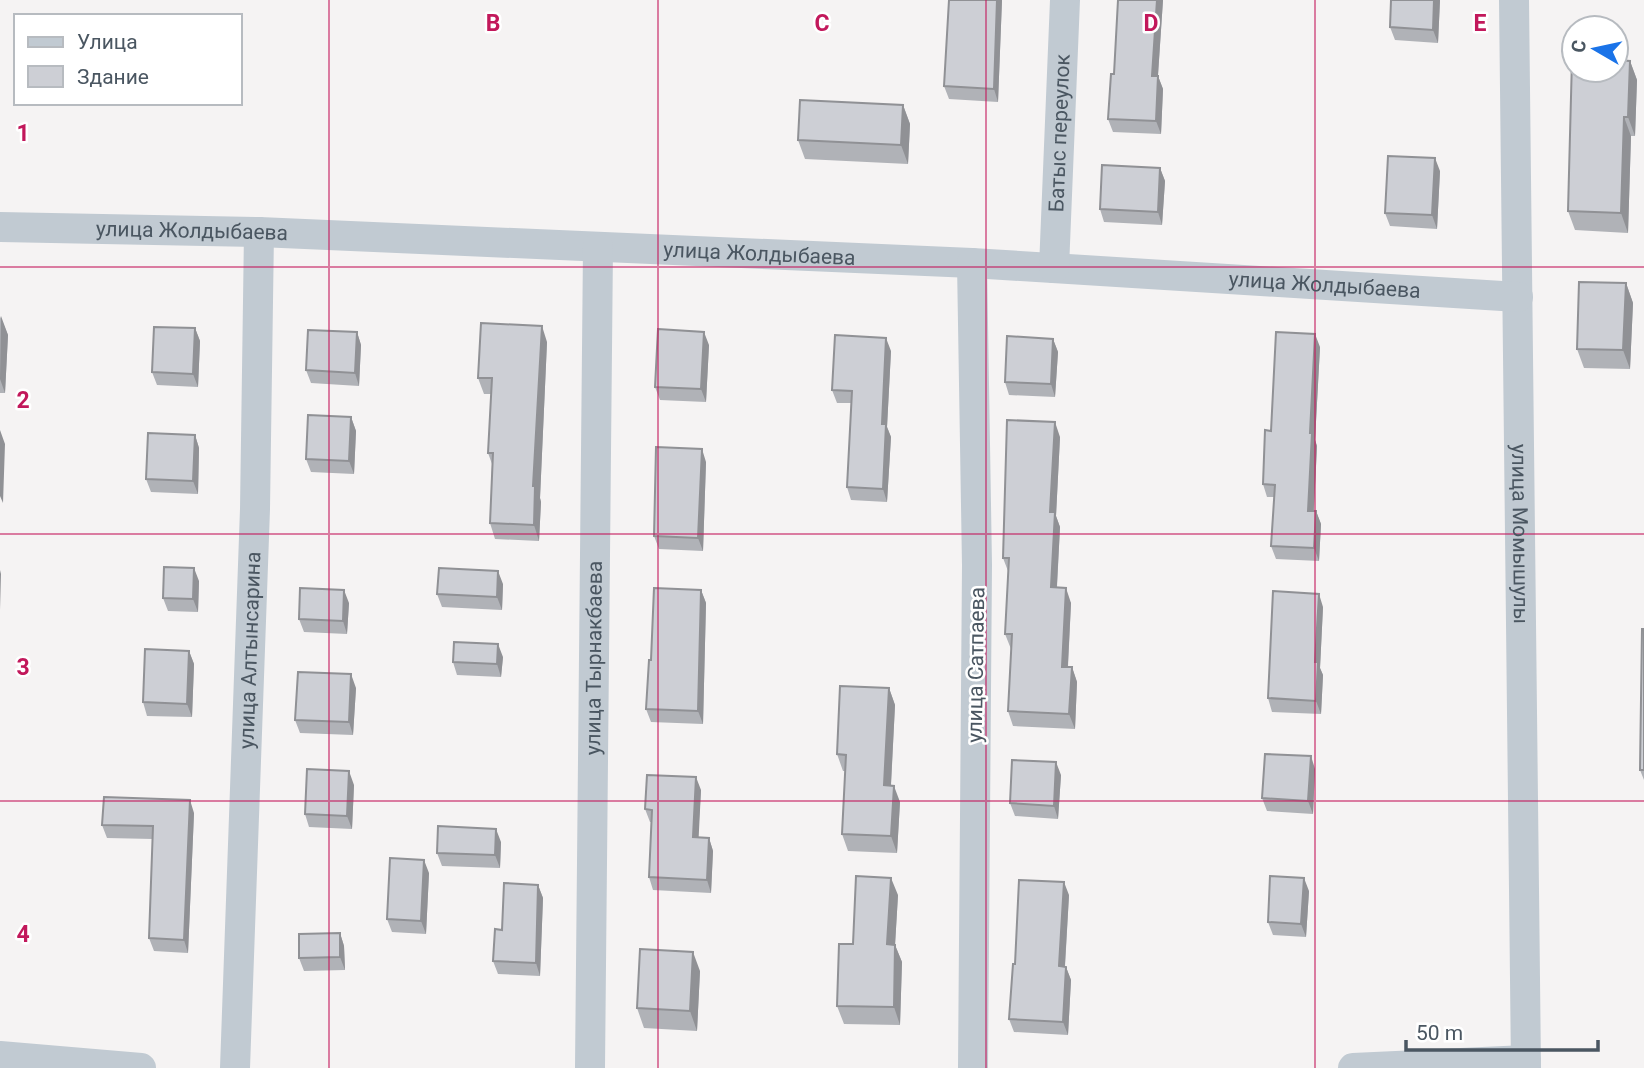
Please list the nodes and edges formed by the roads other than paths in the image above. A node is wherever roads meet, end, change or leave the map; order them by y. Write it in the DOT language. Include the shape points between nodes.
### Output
graph roads {
  1 [pos="1065,0"];
  2 [pos="1514,0"];
  3 [pos="0,227"];
  4 [pos="259,232"];
  5 [pos="598,247"];
  6 [pos="972,263"];
  7 [pos="1054,268"];
  8 [pos="1518,297"];
  9 [pos="0,1056"];
  10 [pos="1526,1064"];
  11 [pos="141,1068"];
  12 [pos="235,1068"];
  13 [pos="590,1068"];
  14 [pos="973,1068"];
  15 [pos="1353,1068"];
  1 -- 7 [label="street, Батыс переулок"];
  2 -- 8 [label="street, улица Момышулы"];
  3 -- 4 [label="street, улица Жолдыбаева"];
  4 -- 5 [label="street, улица Жолдыбаева"];
  4 -- 12 [label="street, улица Алтынсарина" via="255,509"];
  5 -- 6 [label="street, улица Жолдыбаева"];
  5 -- 13 [label="street, улица Тырнакбаева"];
  6 -- 7 [label="street, улица Жолдыбаева"];
  6 -- 14 [label="street, улица Сатпаева" via="977,565"];
  7 -- 8 [label="street, улица Жолдыбаева"];
  8 -- 10 [label="street, улица Момышулы"];
  9 -- 11 [label="street"];
  10 -- 15 [label="street"];
}
